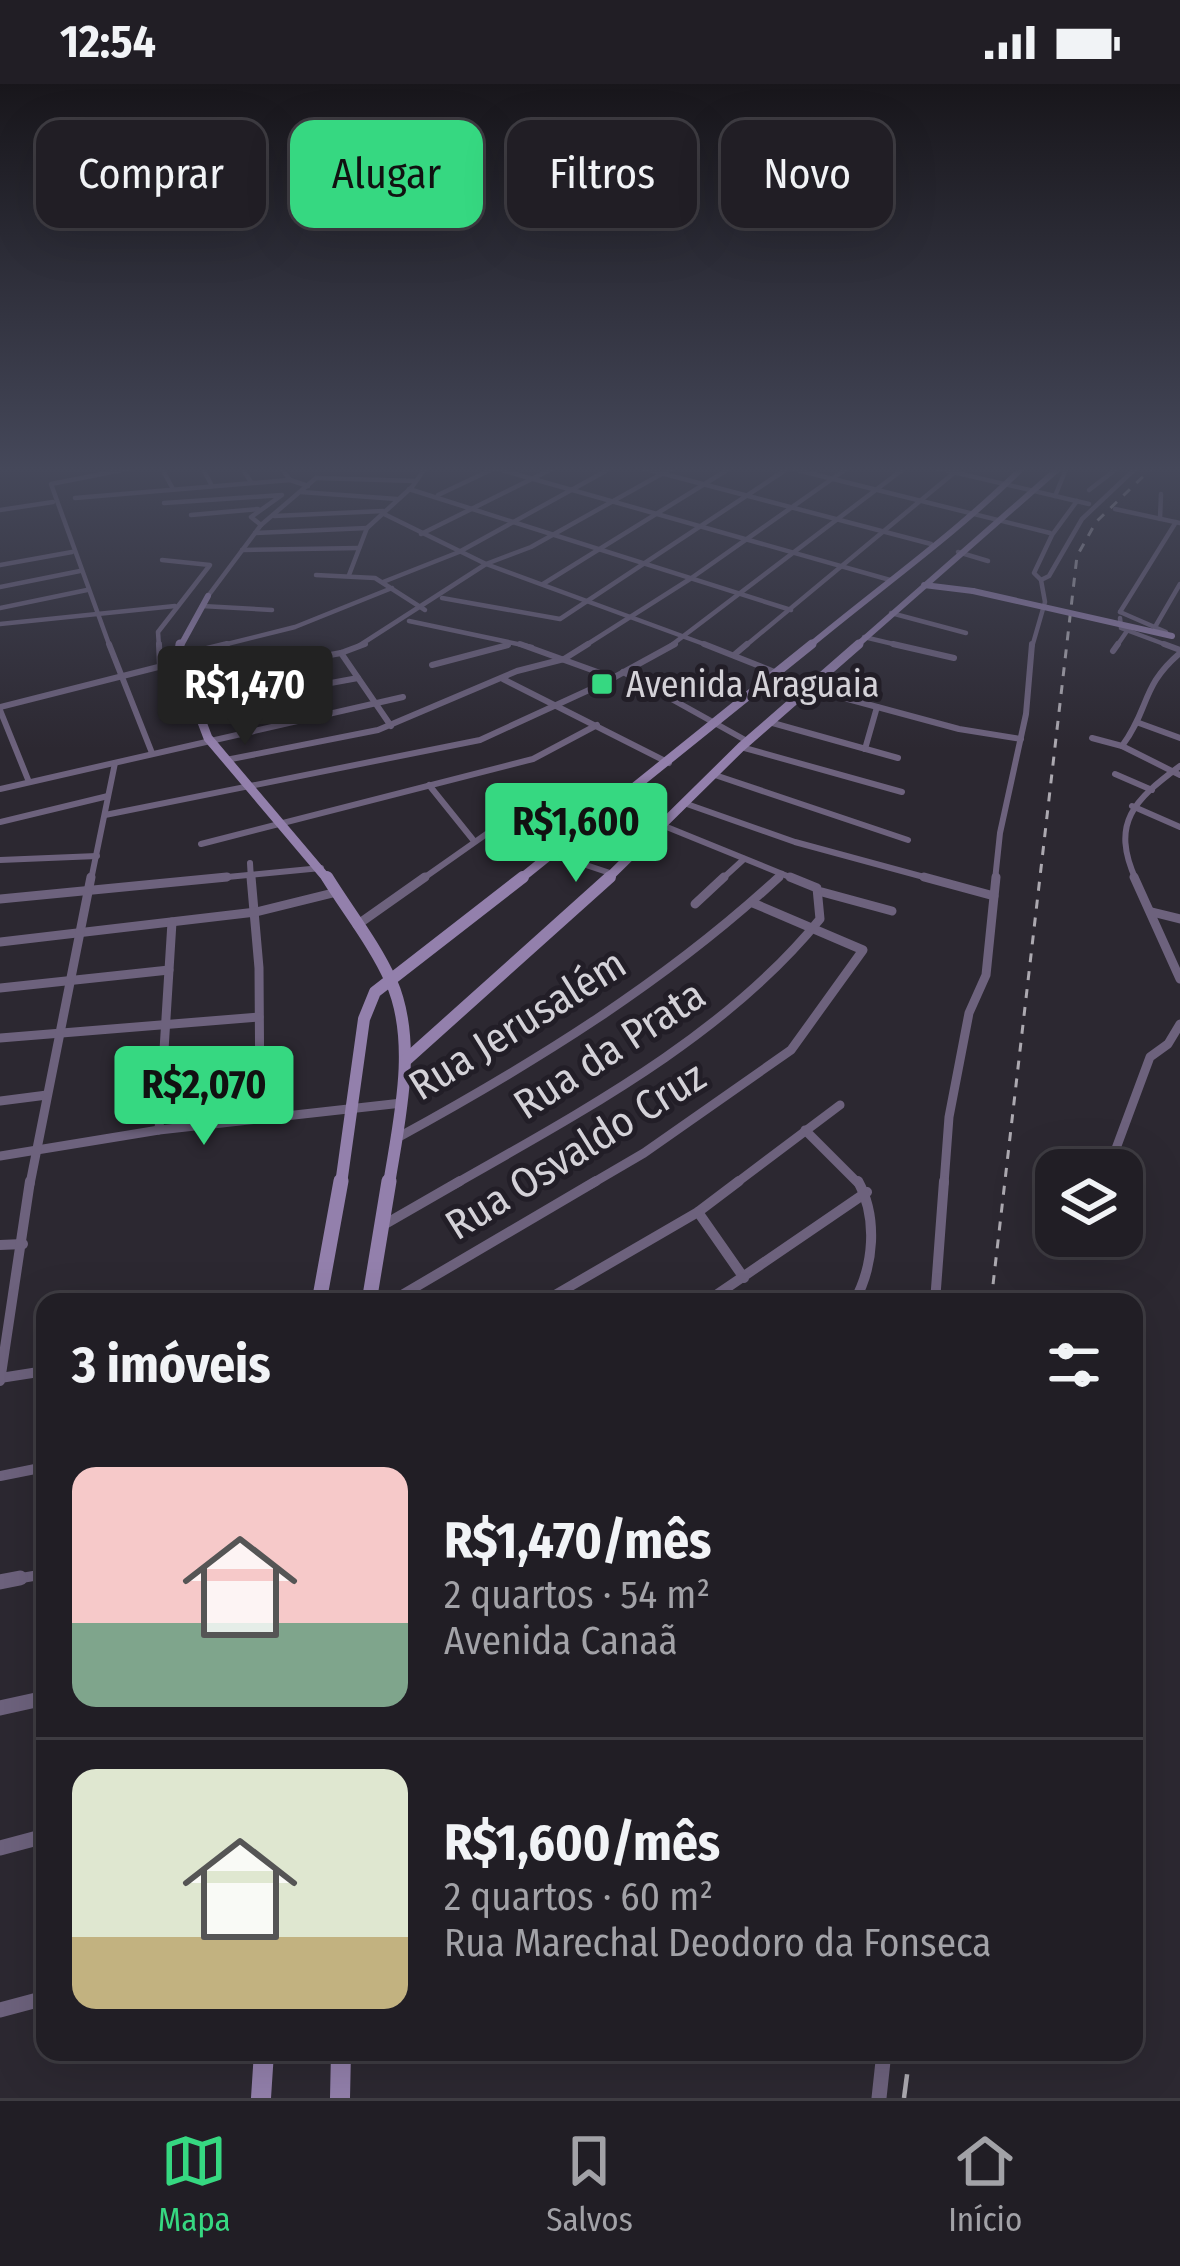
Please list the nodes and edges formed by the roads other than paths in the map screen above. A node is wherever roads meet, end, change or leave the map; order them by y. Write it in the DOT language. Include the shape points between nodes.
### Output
graph roads {
  1 [pos="76,561"];
  2 [pos="174,561"];
  3 [pos="234,561"];
  4 [pos="354,561"];
  5 [pos="436,561"];
  6 [pos="479,561"];
  7 [pos="493,561"];
  8 [pos="580,561"];
  9 [pos="633,561"];
  10 [pos="647,561"];
  11 [pos="715,561"];
  12 [pos="783,561"];
  13 [pos="823,561"];
  14 [pos="851,561"];
  15 [pos="912,561"];
  16 [pos="948,561"];
  17 [pos="1039,561"];
  18 [pos="1059,561"];
  19 [pos="1153,561"];
  20 [pos="486,564"];
  21 [pos="642,564"];
  22 [pos="844,567"];
  23 [pos="937,571"];
  24 [pos="80,572"];
  25 [pos="349,574"];
  26 [pos="316,575"];
  27 [pos="690,579"];
  28 [pos="198,580"];
  29 [pos="890,580"];
  30 [pos="1041,580"];
  31 [pos="219,582"];
  32 [pos="383,582"];
  33 [pos="924,584"];
  34 [pos="1180,584"];
  35 [pos="542,585"];
  36 [pos="0,587"];
  37 [pos="392,588"];
  38 [pos="958,588"];
  39 [pos="87,590"];
  40 [pos="740,594"];
  41 [pos="441,598"];
  42 [pos="588,600"];
  43 [pos="205,601"];
  44 [pos="175,606"];
  45 [pos="0,608"];
  46 [pos="272,610"];
  47 [pos="425,610"];
  48 [pos="791,610"];
  49 [pos="852,612"];
  50 [pos="1120,612"];
  51 [pos="891,613"];
  52 [pos="99,614"];
  53 [pos="635,616"];
  54 [pos="409,621"];
  55 [pos="880,622"];
  56 [pos="0,624"];
  57 [pos="1155,627"];
  58 [pos="1127,631"];
  59 [pos="966,633"];
  60 [pos="1173,635"];
  61 [pos="689,636"];
  62 [pos="864,637"];
  63 [pos="515,643"];
  64 [pos="1112,651"];
  65 [pos="1180,651"];
  66 [pos="341,652"];
  67 [pos="734,655"];
  68 [pos="953,658"];
  69 [pos="178,659"];
  70 [pos="564,659"];
  71 [pos="432,665"];
  72 [pos="160,668"];
  73 [pos="623,672"];
  74 [pos="777,673"];
  75 [pos="122,678"];
  76 [pos="358,678"];
  77 [pos="614,678"];
  78 [pos="503,679"];
  79 [pos="186,681"];
  80 [pos="807,688"];
  81 [pos="403,697"];
  82 [pos="373,701"];
  83 [pos="557,705"];
  84 [pos="877,707"];
  85 [pos="0,708"];
  86 [pos="194,708"];
  87 [pos="770,722"];
  88 [pos="1139,723"];
  89 [pos="715,724"];
  90 [pos="597,725"];
  91 [pos="391,726"];
  92 [pos="208,738"];
  93 [pos="1092,738"];
  94 [pos="1180,738"];
  95 [pos="1021,739"];
  96 [pos="14,744"];
  97 [pos="744,744"];
  98 [pos="1122,746"];
  99 [pos="0,747"];
  100 [pos="865,749"];
  101 [pos="152,753"];
  102 [pos="898,758"];
  103 [pos="226,760"];
  104 [pos="115,763"];
  105 [pos="669,763"];
  106 [pos="1177,771"];
  107 [pos="712,774"];
  108 [pos="1115,774"];
  109 [pos="29,782"];
  110 [pos="429,785"];
  111 [pos="250,787"];
  112 [pos="0,788"];
  113 [pos="1152,790"];
  114 [pos="902,791"];
  115 [pos="108,796"];
  116 [pos="536,799"];
  117 [pos="684,803"];
  118 [pos="615,806"];
  119 [pos="1132,806"];
  120 [pos="105,815"];
  121 [pos="0,822"];
  122 [pos="284,824"];
  123 [pos="661,826"];
  124 [pos="1180,827"];
  125 [pos="908,840"];
  126 [pos="474,841"];
  127 [pos="201,844"];
  128 [pos="553,854"];
  129 [pos="97,856"];
  130 [pos="744,859"];
  131 [pos="0,860"];
  132 [pos="250,863"];
  133 [pos="321,868"];
  134 [pos="613,874"];
  135 [pos="782,874"];
  136 [pos="250,878"];
  137 [pos="820,890"];
  138 [pos="90,892"];
  139 [pos="337,892"];
  140 [pos="994,896"];
  141 [pos="0,899"];
  142 [pos="753,903"];
  143 [pos="695,904"];
  144 [pos="892,911"];
  145 [pos="256,912"];
  146 [pos="1152,912"];
  147 [pos="1180,919"];
  148 [pos="172,922"];
  149 [pos="357,925"];
  150 [pos="817,931"];
  151 [pos="82,934"];
  152 [pos="0,943"];
  153 [pos="169,970"];
  154 [pos="390,979"];
  155 [pos="1180,980"];
  156 [pos="72,983"];
  157 [pos="0,988"];
  158 [pos="260,1017"];
  159 [pos="166,1023"];
  160 [pos="1180,1024"];
  161 [pos="59,1033"];
  162 [pos="0,1037"];
  163 [pos="1168,1044"];
  164 [pos="1180,1051"];
  165 [pos="406,1060"];
  166 [pos="47,1095"];
  167 [pos="0,1101"];
  168 [pos="402,1103"];
  169 [pos="840,1105"];
  170 [pos="351,1108"];
  171 [pos="260,1118"];
  172 [pos="159,1130"];
  173 [pos="806,1130"];
  174 [pos="397,1138"];
  175 [pos="1116,1149"];
  176 [pos="35,1150"];
  177 [pos="0,1156"];
  178 [pos="867,1192"];
  179 [pos="698,1212"];
  180 [pos="380,1227"];
  181 [pos="23,1244"];
  182 [pos="0,1245"];
  183 [pos="744,1278"];
  184 [pos="16,1293"];
  185 [pos="321,1293"];
  186 [pos="370,1293"];
  187 [pos="405,1293"];
  188 [pos="558,1293"];
  189 [pos="720,1293"];
  190 [pos="858,1293"];
  191 [pos="935,1293"];
  192 [pos="0,1296"];
  193 [pos="36,1373"];
  194 [pos="0,1379"];
  195 [pos="36,1468"];
  196 [pos="0,1475"];
  197 [pos="36,1576"];
  198 [pos="0,1582"];
  199 [pos="36,1700"];
  200 [pos="0,1708"];
  201 [pos="36,1838"];
  202 [pos="0,1848"];
  203 [pos="36,2000"];
  204 [pos="0,2010"];
  205 [pos="263,2061"];
  206 [pos="341,2061"];
  207 [pos="883,2061"];
  208 [pos="261,2098"];
  209 [pos="340,2098"];
  210 [pos="879,2098"];
  1 -- 24 [label="street"];
  2 -- 28 [label="street" via="210,564"];
  3 -- 31 [label="street"];
  4 -- 25 [label="street"];
  5 -- 32 [label="street"];
  6 -- 20 [label="street"];
  7 -- 20 [label="street"];
  8 -- 35 [label="street"];
  9 -- 21 [label="street"];
  10 -- 21 [label="street"];
  11 -- 27 [label="street"];
  12 -- 40 [label="street"];
  13 -- 22 [label="street"];
  14 -- 22 [label="street"];
  15 -- 29 [label="street"];
  16 -- 23 [label="street"];
  17 -- 30 [label="street" via="1034,573"];
  18 -- 30 [label="street"];
  19 -- 50 [label="street"];
  20 -- 35 [label="street"];
  20 -- 41 [label="street"];
  21 -- 27 [label="street"];
  21 -- 42 [label="street"];
  22 -- 29 [label="street"];
  22 -- 48 [label="street"];
  23 -- 33 [label="street"];
  23 -- 38 [label="street"];
  24 -- 36 [label="street"];
  24 -- 39 [label="street"];
  25 -- 26 [label="street"];
  25 -- 32 [label="street"];
  27 -- 40 [label="street"];
  27 -- 53 [label="street"];
  28 -- 31 [label="street"];
  28 -- 44 [label="street"];
  29 -- 49 [label="street"];
  30 -- 95 [label="street" via="1045,602"];
  31 -- 43 [label="street"];
  32 -- 37 [label="street"];
  33 -- 38 [label="street"];
  33 -- 51 [label="street"];
  34 -- 57 [label="street"];
  35 -- 42 [label="street"];
  37 -- 47 [label="street"];
  37 -- 69 [label="street" via="295,627"];
  38 -- 60 [label="street, bridge"];
  39 -- 45 [label="street"];
  39 -- 52 [label="street"];
  40 -- 48 [label="street"];
  40 -- 61 [label="street"];
  41 -- 42 [label="street" via="556,620"];
  41 -- 47 [label="street"];
  42 -- 53 [label="street"];
  43 -- 46 [label="street"];
  43 -- 69 [label="street" via="181,638"];
  44 -- 52 [label="street"];
  44 -- 72 [label="street" via="156,638"];
  47 -- 54 [label="street"];
  48 -- 67 [label="street"];
  49 -- 55 [label="street"];
  49 -- 74 [label="street"];
  50 -- 57 [label="street"];
  50 -- 58 [label="street" via="1118,626"];
  51 -- 55 [label="street"];
  51 -- 59 [label="street"];
  52 -- 56 [label="street"];
  52 -- 75 [label="street"];
  53 -- 61 [label="street"];
  53 -- 70 [label="street"];
  54 -- 63 [label="street"];
  54 -- 66 [label="street"];
  55 -- 62 [label="street"];
  57 -- 60 [label="street"];
  58 -- 64 [label="street"];
  58 -- 65 [label="street"];
  61 -- 67 [label="street"];
  61 -- 73 [label="street"];
  62 -- 68 [label="street"];
  62 -- 80 [label="street"];
  63 -- 70 [label="street"];
  63 -- 71 [label="street"];
  65 -- 88 [label="street" via="1153,676"];
  66 -- 76 [label="street"];
  66 -- 79 [label="street"];
  67 -- 74 [label="street"];
  69 -- 72 [label="street"];
  69 -- 79 [label="street"];
  70 -- 77 [label="street"];
  70 -- 78 [label="street"];
  72 -- 75 [label="street"];
  73 -- 77 [label="street"];
  73 -- 89 [label="street"];
  74 -- 89 [label="street"];
  75 -- 85 [label="street"];
  75 -- 101 [label="street"];
  76 -- 82 [label="street"];
  76 -- 86 [label="street"];
  77 -- 83 [label="street"];
  78 -- 83 [label="street"];
  78 -- 91 [label="street"];
  79 -- 86 [label="street"];
  80 -- 84 [label="street"];
  80 -- 87 [label="street"];
  81 -- 82 [label="street"];
  82 -- 91 [label="street"];
  82 -- 92 [label="street"];
  83 -- 90 [label="street"];
  83 -- 111 [label="street" via="455,748"];
  84 -- 95 [label="street"];
  84 -- 100 [label="street"];
  85 -- 96 [label="street"];
  86 -- 92 [label="street"];
  87 -- 97 [label="street"];
  87 -- 100 [label="street"];
  88 -- 94 [label="street"];
  88 -- 98 [label="street"];
  89 -- 97 [label="street"];
  89 -- 105 [label="street"];
  90 -- 105 [label="street"];
  90 -- 110 [label="street" via="538,758"];
  91 -- 103 [label="street"];
  92 -- 101 [label="street"];
  92 -- 103 [label="street"];
  93 -- 98 [label="street"];
  95 -- 140 [label="street"];
  96 -- 99 [label="street"];
  96 -- 109 [label="street"];
  97 -- 107 [label="street"];
  97 -- 114 [label="street"];
  98 -- 106 [label="street"];
  100 -- 102 [label="street"];
  101 -- 104 [label="street"];
  103 -- 111 [label="street"];
  104 -- 109 [label="street"];
  104 -- 115 [label="street"];
  105 -- 118 [label="street"];
  106 -- 113 [label="street"];
  107 -- 117 [label="street"];
  107 -- 125 [label="street"];
  108 -- 113 [label="street"];
  109 -- 112 [label="street"];
  110 -- 122 [label="street"];
  110 -- 126 [label="street"];
  111 -- 120 [label="street"];
  111 -- 122 [label="street"];
  113 -- 119 [label="street"];
  115 -- 120 [label="street"];
  115 -- 121 [label="street"];
  116 -- 126 [label="street"];
  117 -- 123 [label="street"];
  117 -- 140 [label="street"];
  118 -- 123 [label="street"];
  118 -- 128 [label="street"];
  119 -- 124 [label="street"];
  119 -- 146 [label="street" via="1122,845"];
  120 -- 129 [label="street"];
  122 -- 127 [label="street"];
  122 -- 133 [label="street"];
  123 -- 130 [label="street"];
  123 -- 134 [label="street"];
  126 -- 149 [label="street"];
  128 -- 134 [label="street"];
  128 -- 154 [label="street"];
  129 -- 131 [label="street"];
  129 -- 138 [label="street"];
  130 -- 135 [label="street"];
  130 -- 143 [label="street"];
  132 -- 136 [label="street"];
  133 -- 136 [label="street"];
  133 -- 139 [label="street"];
  134 -- 165 [label="street"];
  135 -- 137 [label="street"];
  135 -- 142 [label="street, Rua Jerusalém"];
  136 -- 138 [label="street"];
  136 -- 145 [label="street"];
  137 -- 144 [label="street"];
  137 -- 150 [label="street" via="826,908"];
  138 -- 141 [label="street"];
  138 -- 151 [label="street"];
  139 -- 145 [label="street"];
  139 -- 149 [label="street"];
  140 -- 191 [label="street" via="986,975 969,1013 953,1094"];
  142 -- 150 [label="street"];
  142 -- 174 [label="street, Rua Jerusalém" via="585,1029"];
  145 -- 148 [label="street"];
  145 -- 158 [label="street"];
  146 -- 147 [label="street"];
  146 -- 155 [label="street"];
  148 -- 151 [label="street"];
  148 -- 153 [label="street"];
  149 -- 154 [label="street"];
  150 -- 180 [label="street, Rua da Prata" via="739,1005"];
  150 -- 187 [label="street, Rua Osvaldo Cruz" via="862,952 791,1050 644,1153"];
  151 -- 152 [label="street"];
  151 -- 156 [label="street"];
  153 -- 156 [label="street"];
  153 -- 159 [label="street"];
  154 -- 165 [label="street"];
  154 -- 170 [label="street" via="364,1019"];
  156 -- 157 [label="street"];
  156 -- 161 [label="street"];
  158 -- 159 [label="street"];
  158 -- 171 [label="street"];
  159 -- 161 [label="street"];
  159 -- 172 [label="street"];
  160 -- 163 [label="street"];
  161 -- 162 [label="street"];
  161 -- 166 [label="street"];
  163 -- 164 [label="street"];
  163 -- 175 [label="street" via="1150,1057"];
  165 -- 168 [label="street"];
  166 -- 167 [label="street"];
  166 -- 176 [label="street"];
  168 -- 170 [label="street"];
  168 -- 174 [label="street"];
  169 -- 173 [label="street"];
  170 -- 171 [label="street"];
  170 -- 185 [label="street"];
  171 -- 172 [label="street"];
  172 -- 176 [label="street"];
  173 -- 178 [label="street" via="853,1168"];
  173 -- 179 [label="street"];
  174 -- 180 [label="street"];
  176 -- 177 [label="street"];
  176 -- 181 [label="street"];
  178 -- 183 [label="street"];
  178 -- 190 [label="street" via="873,1226"];
  179 -- 183 [label="street"];
  179 -- 188 [label="street"];
  180 -- 186 [label="street"];
  181 -- 182 [label="street"];
  181 -- 184 [label="street"];
  183 -- 189 [label="street"];
  184 -- 192 [label="street"];
  184 -- 194 [label="street"];
  193 -- 194 [label="street"];
  195 -- 196 [label="street"];
  197 -- 198 [label="street"];
  199 -- 200 [label="street"];
  201 -- 202 [label="street"];
  203 -- 204 [label="street"];
  205 -- 208 [label="street"];
  206 -- 209 [label="street"];
  207 -- 210 [label="street"];
}
